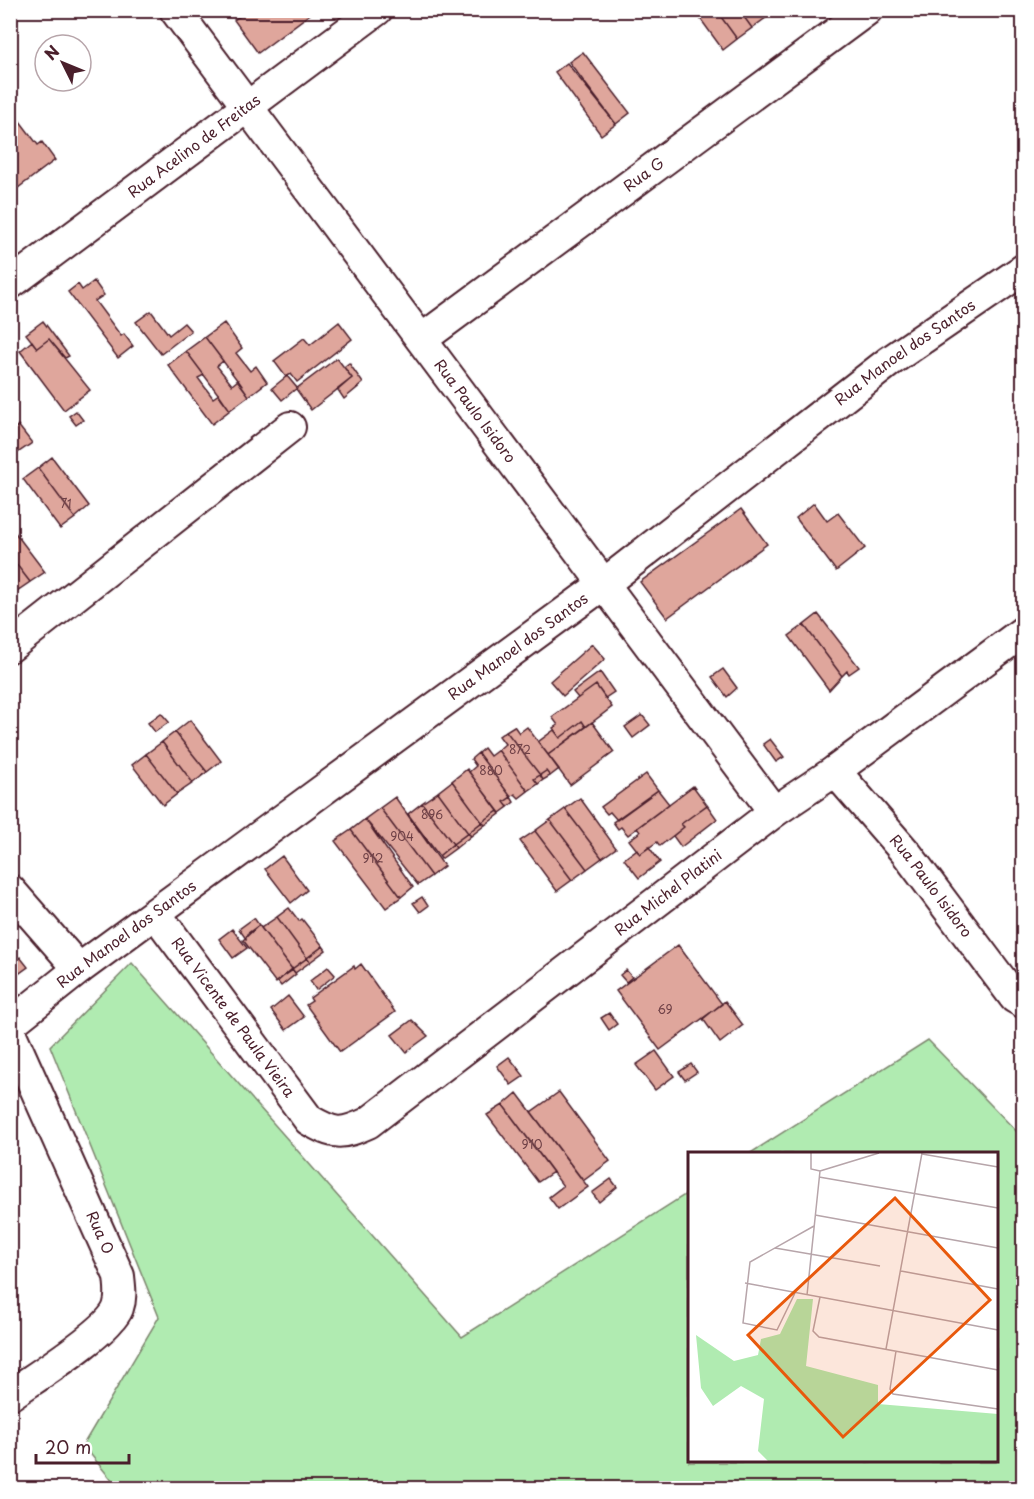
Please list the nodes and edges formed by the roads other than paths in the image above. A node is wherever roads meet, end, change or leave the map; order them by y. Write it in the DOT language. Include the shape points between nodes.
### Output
graph roads {
  1 [pos="176,10"];
  2 [pos="376,10"];
  3 [pos="867,10"];
  4 [pos="247,108"];
  5 [pos="1023,269"];
  6 [pos="10,284"];
  7 [pos="422,339"];
  8 [pos="290,427"];
  9 [pos="605,583"];
  10 [pos="1023,631"];
  11 [pos="10,647"];
  12 [pos="835,771"];
  13 [pos="774,812"];
  14 [pos="10,890"];
  15 [pos="156,914"];
  16 [pos="79,969"];
  17 [pos="1023,1003"];
  18 [pos="10,1024"];
  19 [pos="10,1032"];
  20 [pos="309,1120"];
  21 [pos="10,1395"];
  1 -- 4 [label="street, Rua Paulo Isidoro"];
  2 -- 4 [label="street, Rua Acelino de Freitas"];
  3 -- 7 [label="street, Rua G"];
  4 -- 6 [label="street, Rua Acelino de Freitas"];
  4 -- 7 [label="street, Rua Paulo Isidoro"];
  5 -- 9 [label="street, Rua Manoel dos Santos" via="890,361"];
  7 -- 9 [label="street, Rua Paulo Isidoro"];
  8 -- 11 [label="street"];
  9 -- 13 [label="street, Rua Paulo Isidoro"];
  9 -- 15 [label="street, Rua Manoel dos Santos"];
  10 -- 12 [label="street, Rua Michel Platini"];
  12 -- 13 [label="street, Rua Michel Platini"];
  12 -- 17 [label="street, Rua Paulo Isidoro" via="907,854 1015,998"];
  13 -- 20 [label="street, Rua Michel Platini" via="368,1123 345,1133 327,1131"];
  14 -- 16 [label="street"];
  15 -- 16 [label="street, Rua Manoel dos Santos"];
  15 -- 20 [label="street, Rua Vicente de Paula Vieira"];
  16 -- 18 [label="street, Rua Manoel dos Santos"];
  19 -- 21 [label="street, Rua O" via="119,1276 121,1294 118,1309 103,1328"];
}
